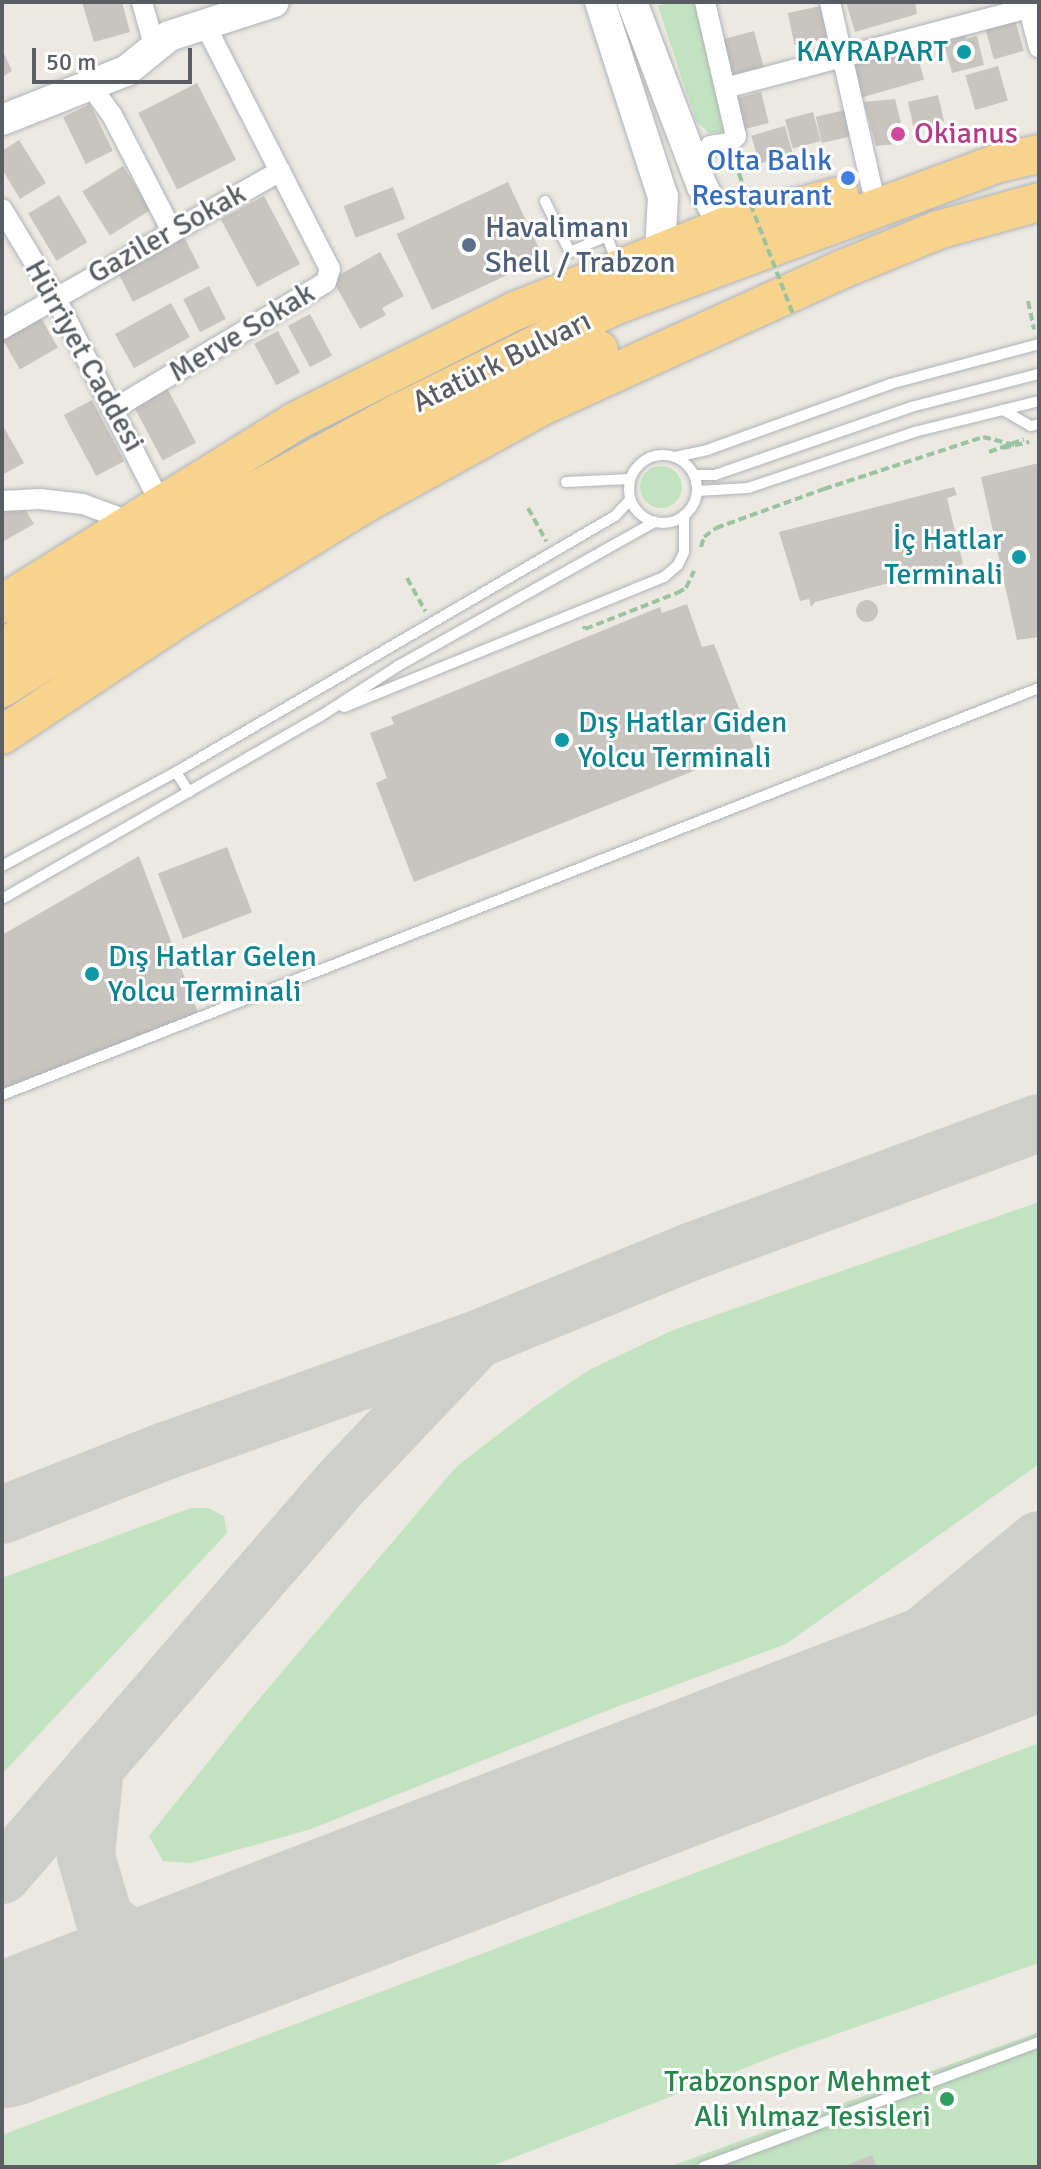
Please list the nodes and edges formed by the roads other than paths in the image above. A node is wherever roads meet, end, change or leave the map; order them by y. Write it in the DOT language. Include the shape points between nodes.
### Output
graph roads {
  1 [pos="142,2"];
  2 [pos="274,2"];
  3 [pos="600,2"];
  4 [pos="632,2"];
  5 [pos="705,2"];
  6 [pos="830,2"];
  7 [pos="1032,5"];
  8 [pos="204,23"];
  9 [pos="1039,47"];
  10 [pos="155,49"];
  11 [pos="842,56"];
  12 [pos="90,85"];
  13 [pos="725,88"];
  14 [pos="2,120"];
  15 [pos="710,146"];
  16 [pos="1039,154"];
  17 [pos="995,164"];
  18 [pos="280,171"];
  19 [pos="872,188"];
  20 [pos="1039,200"];
  21 [pos="545,201"];
  22 [pos="2,209"];
  23 [pos="724,227"];
  24 [pos="172,231"];
  25 [pos="660,251"];
  26 [pos="620,269"];
  27 [pos="55,297"];
  28 [pos="2,329"];
  29 [pos="1039,344"];
  30 [pos="1039,374"];
  31 [pos="1039,401"];
  32 [pos="114,409"];
  33 [pos="1003,410"];
  34 [pos="1039,424"];
  35 [pos="406,425"];
  36 [pos="675,457"];
  37 [pos="694,475"];
  38 [pos="630,479"];
  39 [pos="566,482"];
  40 [pos="697,491"];
  41 [pos="630,500"];
  42 [pos="2,501"];
  43 [pos="146,513"];
  44 [pos="684,515"];
  45 [pos="655,522"];
  46 [pos="2,604"];
  47 [pos="2,649"];
  48 [pos="2,688"];
  49 [pos="1039,688"];
  50 [pos="319,717"];
  51 [pos="2,735"];
  52 [pos="176,772"];
  53 [pos="189,792"];
  54 [pos="2,866"];
  55 [pos="2,899"];
  56 [pos="2,1095"];
  57 [pos="1039,2042"];
  58 [pos="703,2167"];
  1 -- 10 [label="street"];
  2 -- 8 [label="main road"];
  3 -- 25 [label="main road" via="663,197"];
  4 -- 23 [label="main road" via="702,186"];
  5 -- 13 [label="street"];
  6 -- 11 [label="street"];
  7 -- 9 [label="street"];
  7 -- 11 [label="street"];
  8 -- 10 [label="main road" via="169,36"];
  8 -- 18 [label="street, Merve Sokak"];
  10 -- 12 [label="main road" via="126,71"];
  11 -- 13 [label="street"];
  11 -- 19 [label="street"];
  12 -- 14 [label="main road"];
  12 -- 24 [label="street" via="112,115"];
  13 -- 15 [label="street" via="736,136 729,143"];
  16 -- 17 [label="highway, Atatürk Bulvarı"];
  17 -- 19 [label="highway"];
  17 -- 35 [label="highway, Atatürk Bulvarı" via="614,306"];
  18 -- 24 [label="street, Gaziler Sokak"];
  18 -- 32 [label="street, Merve Sokak" via="330,269 326,282"];
  19 -- 23 [label="highway"];
  20 -- 35 [label="highway, Atatürk Bulvarı" via="960,214 845,252"];
  20 -- 51 [label="highway" via="910,241 741,312 542,406 364,504"];
  21 -- 26 [label="lane" via="570,252 607,236"];
  22 -- 27 [label="street, Hürriyet Caddesi"];
  23 -- 25 [label="highway"];
  24 -- 27 [label="street, Gaziler Sokak"];
  25 -- 26 [label="highway"];
  26 -- 43 [label="highway" via="515,311 338,400"];
  27 -- 28 [label="street, Gaziler Sokak"];
  27 -- 32 [label="street, Hürriyet Caddesi"];
  29 -- 36 [label="lane" via="890,384"];
  30 -- 37 [label="lane" via="911,407 715,475"];
  31 -- 33 [label="lane"];
  32 -- 43 [label="street, Hürriyet Caddesi"];
  33 -- 34 [label="lane" via="1031,426"];
  33 -- 40 [label="lane" via="914,432 748,488"];
  35 -- 47 [label="highway, Atatürk Bulvarı" via="198,522"];
  35 -- 48 [label="highway, Atatürk Bulvarı" via="261,526"];
  36 -- 37 [label="lane"];
  36 -- 38 [label="lane" via="653,456"];
  37 -- 40 [label="lane"];
  38 -- 39 [label="lane"];
  38 -- 41 [label="lane"];
  40 -- 44 [label="lane"];
  41 -- 45 [label="lane"];
  41 -- 52 [label="lane" via="615,516"];
  42 -- 43 [label="street" via="40,499"];
  43 -- 46 [label="highway"];
  44 -- 45 [label="lane"];
  44 -- 50 [label="lane" via="684,552 664,577"];
  45 -- 50 [label="lane" via="398,666"];
  49 -- 56 [label="lane"];
  50 -- 53 [label="lane"];
  52 -- 53 [label="lane"];
  52 -- 54 [label="lane"];
  53 -- 55 [label="lane"];
  57 -- 58 [label="lane"];
}
